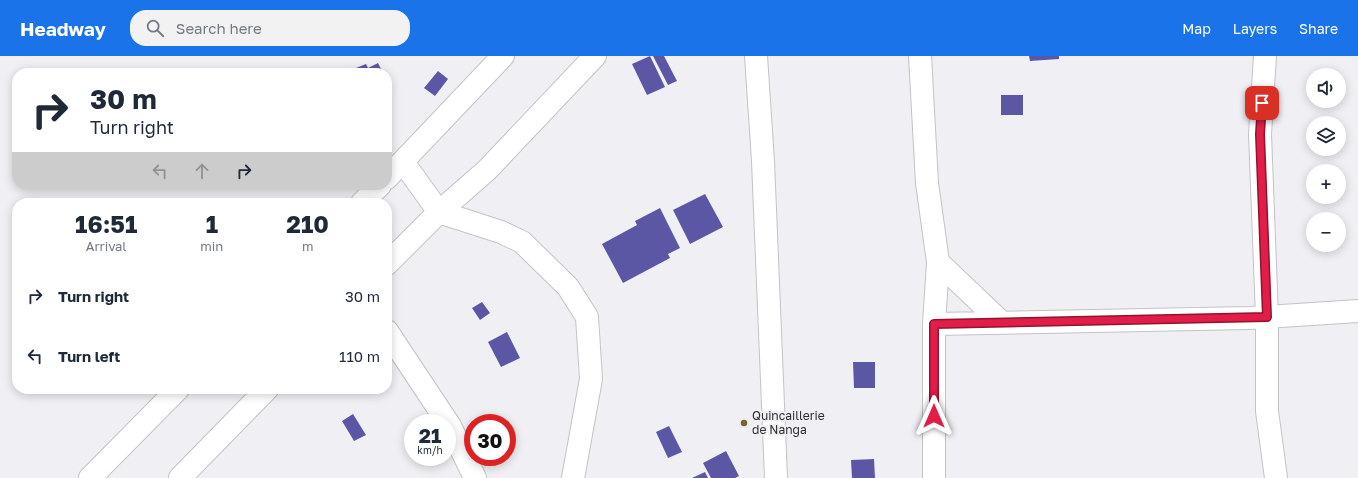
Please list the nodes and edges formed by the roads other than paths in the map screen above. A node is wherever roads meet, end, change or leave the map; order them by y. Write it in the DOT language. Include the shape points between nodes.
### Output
graph roads {
  1 [pos="503,56"];
  2 [pos="595,56"];
  3 [pos="756,56"];
  4 [pos="920,56"];
  5 [pos="1264,56"];
  6 [pos="403,162"];
  7 [pos="392,173"];
  8 [pos="375,190"];
  9 [pos="367,198"];
  10 [pos="439,212"];
  11 [pos="392,259"];
  12 [pos="938,262"];
  13 [pos="1358,311"];
  14 [pos="1267,317"];
  15 [pos="1001,322"];
  16 [pos="934,324"];
  17 [pos="392,339"];
  18 [pos="173,394"];
  19 [pos="262,394"];
  20 [pos="90,478"];
  21 [pos="180,478"];
  22 [pos="475,478"];
  23 [pos="573,478"];
  24 [pos="776,478"];
  25 [pos="934,478"];
  26 [pos="1276,478"];
  1 -- 6 [label="street"];
  2 -- 10 [label="street" via="492,165"];
  3 -- 24 [label="street"];
  4 -- 12 [label="street" via="927,183"];
  5 -- 14 [label="street" via="1260,134"];
  6 -- 7 [label="street"];
  6 -- 10 [label="street"];
  8 -- 9 [label="street"];
  10 -- 11 [label="street"];
  10 -- 23 [label="street" via="501,232 522,242 568,287 587,317 591,379"];
  12 -- 15 [label="street"];
  12 -- 16 [label="street"];
  13 -- 14 [label="street"];
  14 -- 15 [label="street"];
  14 -- 26 [label="street" via="1267,411"];
  15 -- 16 [label="street"];
  16 -- 25 [label="street"];
  17 -- 22 [label="street" via="450,426"];
  18 -- 20 [label="street"];
  19 -- 21 [label="street"];
}
